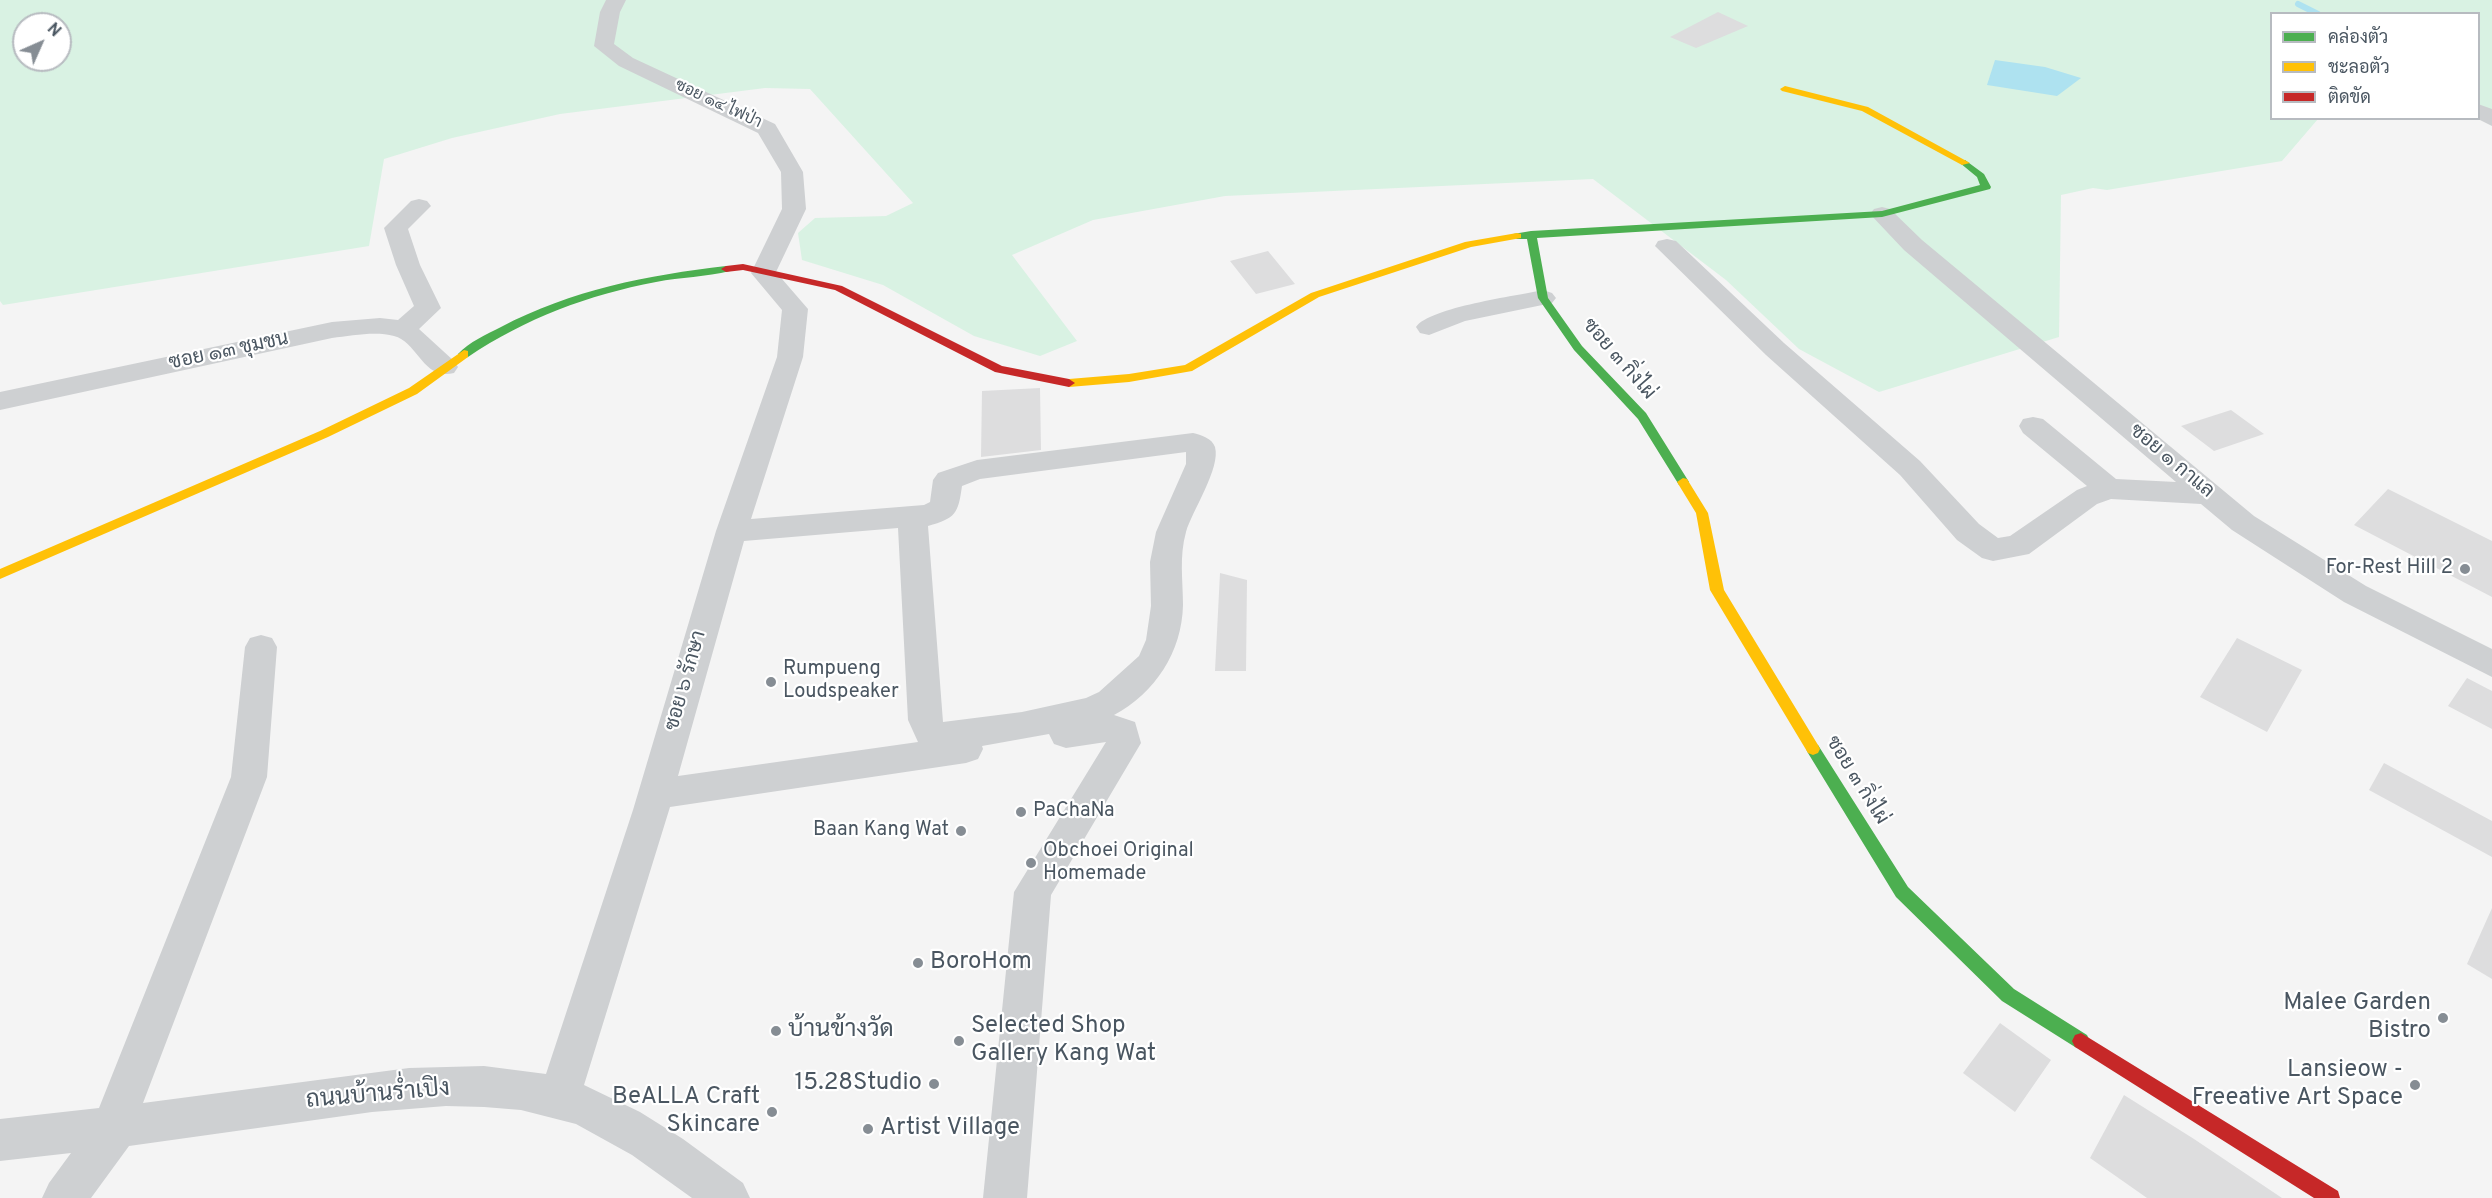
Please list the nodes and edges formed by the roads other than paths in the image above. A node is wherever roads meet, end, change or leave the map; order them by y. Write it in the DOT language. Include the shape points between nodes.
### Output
graph roads {
  1 [pos="616,0"];
  2 [pos="1785,89"];
  3 [pos="419,206"];
  4 [pos="1882,214"];
  5 [pos="1531,234"];
  6 [pos="1667,246"];
  7 [pos="763,273"];
  8 [pos="1543,298"];
  9 [pos="1429,327"];
  10 [pos="404,329"];
  11 [pos="445,367"];
  12 [pos="0,400"];
  13 [pos="2033,426"];
  14 [pos="2109,489"];
  15 [pos="2208,494"];
  16 [pos="912,516"];
  17 [pos="731,531"];
  18 [pos="0,574"];
  19 [pos="261,647"];
  20 [pos="2492,664"];
  21 [pos="656,794"];
  22 [pos="559,1098"];
  23 [pos="114,1128"];
  24 [pos="0,1140"];
  25 [pos="64,1198"];
  26 [pos="728,1198"];
  27 [pos="1005,1198"];
  28 [pos="2331,1198"];
  1 -- 7 [label="street, ซอย ๑๔ ไฟป่า" via="604,46 626,62 767,129 792,172 794,209"];
  2 -- 4 [label="street" via="1865,109 1960,159 1981,176 1986,187"];
  3 -- 10 [label="street" via="396,228 428,308"];
  4 -- 5 [label="street"];
  4 -- 15 [label="street, ซอย ๑ กาแล" via="1913,245"];
  5 -- 7 [label="street" via="1470,244 1315,294 1188,368 1071,382 999,369 838,288"];
  5 -- 8 [label="street, ซอย ๓ กิ่งไผ่"];
  6 -- 14 [label="street" via="1775,349 1910,468 1968,532 1993,550 2018,546 2086,497"];
  7 -- 11 [label="street" via="743,267 678,274 550,307 479,343"];
  7 -- 17 [label="street, ซอย ๖ รักษา" via="795,309 790,357"];
  8 -- 9 [label="street" via="1458,315"];
  8 -- 28 [label="street, ซอย ๓ กิ่งไผ่" via="1578,348 1642,416 1702,513 1717,590 1902,892 2008,995"];
  10 -- 11 [label="street"];
  10 -- 12 [label="street, ซอย ๑๓ ชุมชน" via="380,326 332,330"];
  11 -- 18 [label="street" via="413,391 324,434"];
  13 -- 14 [label="street"];
  14 -- 15 [label="street"];
  15 -- 20 [label="street, ซอย ๑ กาแล" via="2243,524 2355,594"];
  16 -- 16 [label="street" via="938,513 944,508 948,480 977,470 1193,442 1201,447 1200,464 1170,532 1162,640 1152,664 1094,710 948,737 931,734 925,720"];
  16 -- 17 [label="street"];
  17 -- 21 [label="street, ซอย ๖ รักษา"];
  19 -- 23 [label="street" via="249,777"];
  21 -- 22 [label="street, ซอย ๖ รักษา"];
  21 -- 27 [label="street" via="1111,728 1123,732 1124,743 1033,892"];
  22 -- 23 [label="street, ถนนบ้านร่ำเปิง" via="500,1087 385,1090"];
  22 -- 26 [label="street, ถนนบ้านร่ำเปิง" via="631,1128"];
  23 -- 24 [label="street, ถนนบ้านร่ำเปิง"];
  23 -- 25 [label="street"];
}
